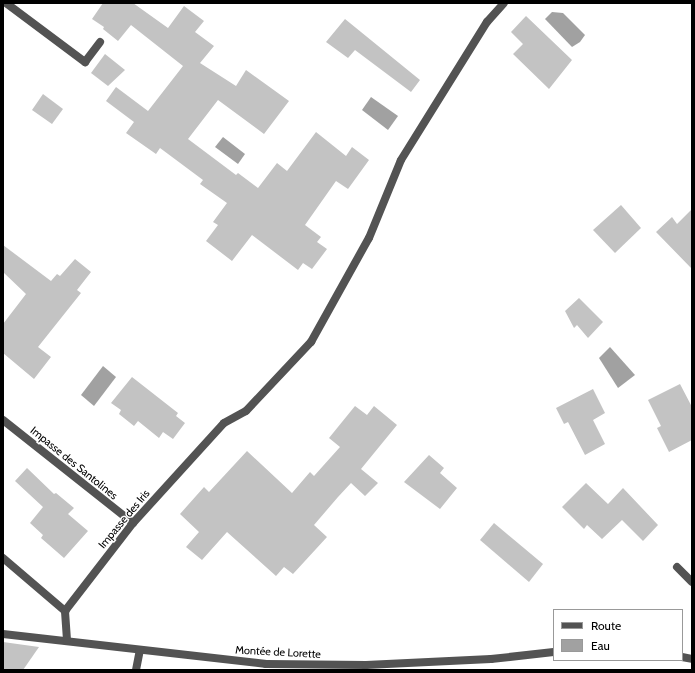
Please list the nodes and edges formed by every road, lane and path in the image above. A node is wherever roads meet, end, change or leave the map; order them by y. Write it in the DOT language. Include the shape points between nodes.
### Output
graph roads {
  1 [pos="6,3"];
  2 [pos="504,3"];
  3 [pos="100,42"];
  4 [pos="3,420"];
  5 [pos="133,523"];
  6 [pos="3,558"];
  7 [pos="677,567"];
  8 [pos="692,582"];
  9 [pos="65,611"];
  10 [pos="3,634"];
  11 [pos="67,640"];
  12 [pos="140,650"];
  13 [pos="553,652"];
  14 [pos="136,670"];
  1 -- 3 [label="street" via="85,62"];
  2 -- 5 [label="street, Impasse des Iris" via="487,22 401,160 369,238 311,342 246,411 224,423"];
  4 -- 5 [label="street, Impasse des Santolines"];
  5 -- 9 [label="street, Impasse des Iris"];
  6 -- 9 [label="street"];
  7 -- 8 [label="street"];
  9 -- 11 [label="street"];
  10 -- 11 [label="street, Montée de Lorette"];
  11 -- 12 [label="street, Montée de Lorette"];
  12 -- 13 [label="street, Montée de Lorette" via="266,664 366,665 491,659"];
  12 -- 14 [label="street"];
}
